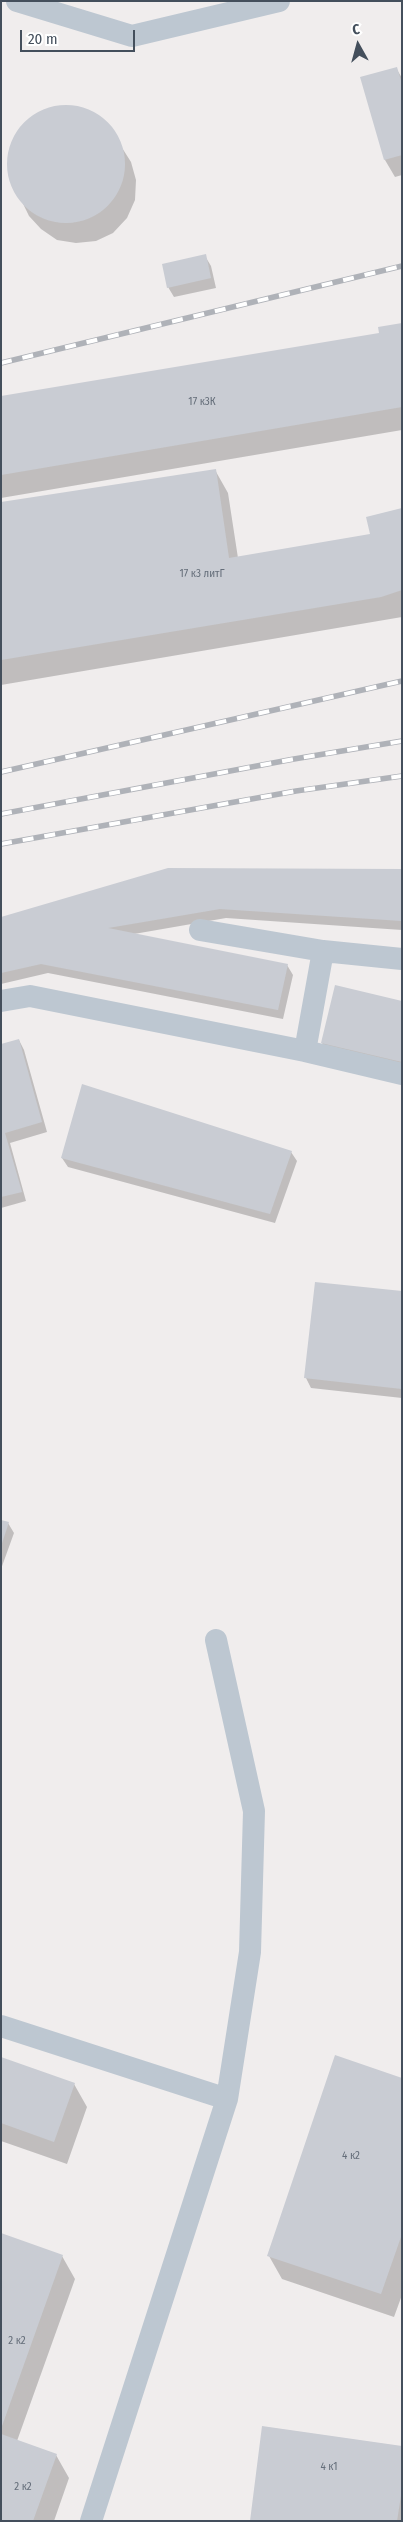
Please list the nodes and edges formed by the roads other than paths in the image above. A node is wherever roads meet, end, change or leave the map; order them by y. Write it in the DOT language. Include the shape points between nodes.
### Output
graph roads {
  1 [pos="18,1"];
  2 [pos="279,1"];
  3 [pos="200,930"];
  4 [pos="323,951"];
  5 [pos="402,959"];
  6 [pos="1,1001"];
  7 [pos="305,1051"];
  8 [pos="402,1074"];
  9 [pos="216,1640"];
  10 [pos="1,2026"];
  11 [pos="227,2099"];
  12 [pos="91,2521"];
  1 -- 2 [label="lane" via="132,36"];
  3 -- 4 [label="lane"];
  4 -- 5 [label="lane"];
  4 -- 7 [label="lane"];
  6 -- 7 [label="lane" via="30,996"];
  7 -- 8 [label="lane"];
  9 -- 11 [label="lane" via="254,1811 250,1952"];
  10 -- 11 [label="lane"];
  11 -- 12 [label="lane"];
}
